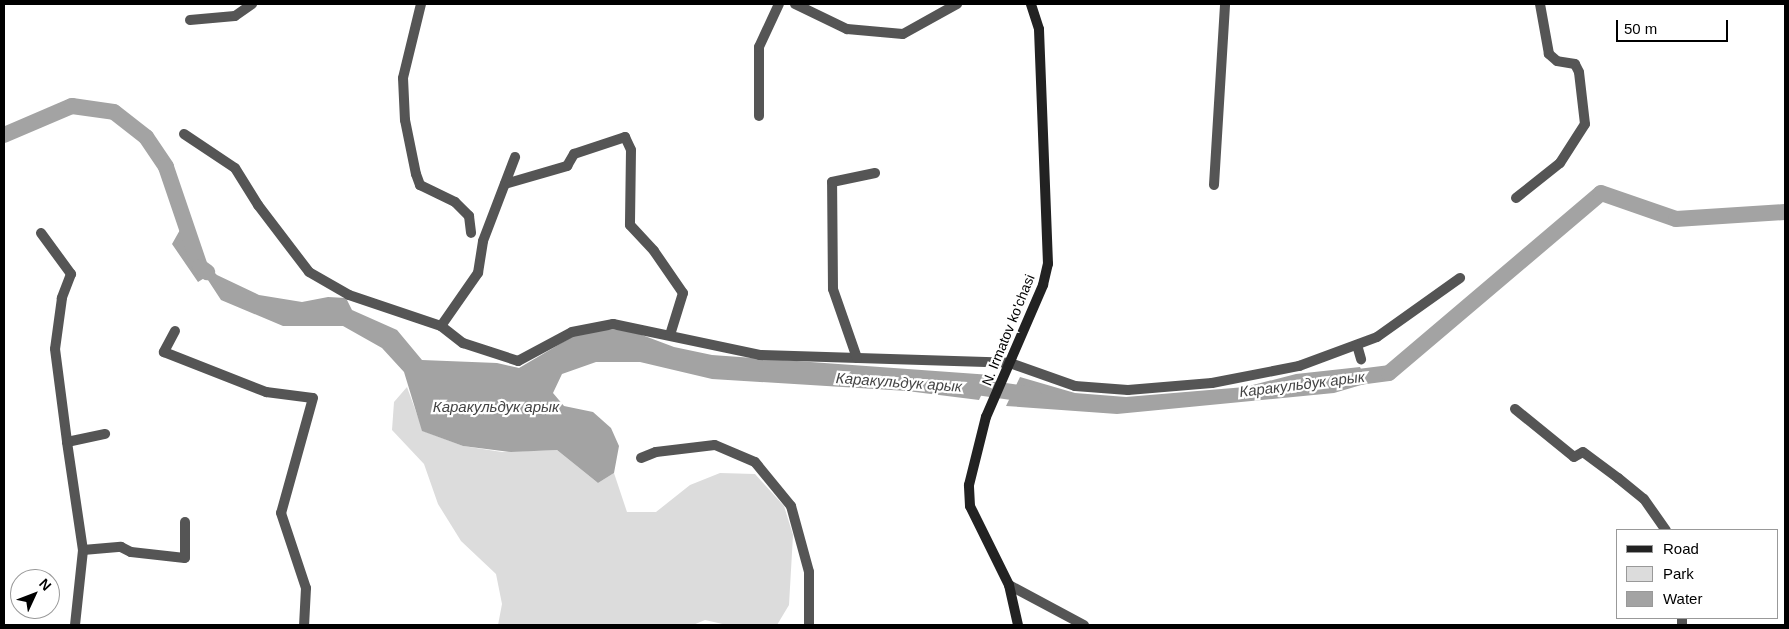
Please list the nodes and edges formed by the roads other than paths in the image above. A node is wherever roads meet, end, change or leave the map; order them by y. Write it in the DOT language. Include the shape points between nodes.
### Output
graph roads {
  1 [pos="252,4"];
  2 [pos="421,4"];
  3 [pos="780,4"];
  4 [pos="795,4"];
  5 [pos="957,4"];
  6 [pos="1030,4"];
  7 [pos="1225,4"];
  8 [pos="1540,4"];
  9 [pos="190,20"];
  10 [pos="759,116"];
  11 [pos="184,134"];
  12 [pos="515,157"];
  13 [pos="875,174"];
  14 [pos="504,184"];
  15 [pos="1214,185"];
  16 [pos="1516,198"];
  17 [pos="41,233"];
  18 [pos="472,234"];
  19 [pos="1460,278"];
  20 [pos="441,326"];
  21 [pos="176,330"];
  22 [pos="670,335"];
  23 [pos="1357,344"];
  24 [pos="857,358"];
  25 [pos="1361,359"];
  26 [pos="1010,363"];
  27 [pos="1515,409"];
  28 [pos="105,434"];
  29 [pos="67,442"];
  30 [pos="641,458"];
  31 [pos="185,522"];
  32 [pos="1665,529"];
  33 [pos="83,550"];
  34 [pos="1009,585"];
  35 [pos="76,625"];
  36 [pos="304,625"];
  37 [pos="809,625"];
  38 [pos="1018,625"];
  39 [pos="1084,625"];
  1 -- 9 [label="street" via="235,16"];
  2 -- 18 [label="street" via="403,78 405,120 416,174 420,185 455,202 469,216"];
  3 -- 10 [label="street" via="759,47"];
  4 -- 5 [label="street" via="847,29 902,34"];
  6 -- 26 [label="street, N. Irmatov ko'chasi" via="1039,29 1048,264 1043,285"];
  7 -- 15 [label="street"];
  8 -- 16 [label="street" via="1549,54 1557,61 1575,64 1579,72 1585,124 1560,163"];
  11 -- 20 [label="street" via="236,168 258,206 309,272 349,295"];
  12 -- 14 [label="street"];
  13 -- 24 [label="street" via="832,182 833,289"];
  14 -- 20 [label="street" via="483,241 478,273"];
  14 -- 22 [label="street" via="567,166 574,154 625,137 631,150 630,226 654,251 682,293"];
  17 -- 29 [label="street" via="71,274 62,298 55,349"];
  19 -- 23 [label="street" via="1377,338"];
  20 -- 22 [label="street" via="463,343 518,361 572,332 613,324"];
  21 -- 36 [label="street" via="164,352 266,392 313,398 281,513 306,588"];
  22 -- 24 [label="street" via="760,355"];
  23 -- 25 [label="street"];
  23 -- 26 [label="street" via="1299,366 1270,372 1212,383 1128,390 1076,386"];
  24 -- 26 [label="street"];
  26 -- 34 [label="street, N. Irmatov ko'chasi" via="986,417 969,485 970,506"];
  27 -- 32 [label="street" via="1574,457 1584,452 1618,478 1644,499"];
  28 -- 29 [label="street"];
  29 -- 33 [label="street"];
  30 -- 37 [label="street" via="656,452 715,445 755,462 791,506 809,572"];
  31 -- 33 [label="street" via="185,558 131,552 121,546"];
  33 -- 35 [label="street"];
  34 -- 38 [label="street, N. Irmatov ko'chasi"];
  34 -- 39 [label="street"];
}
